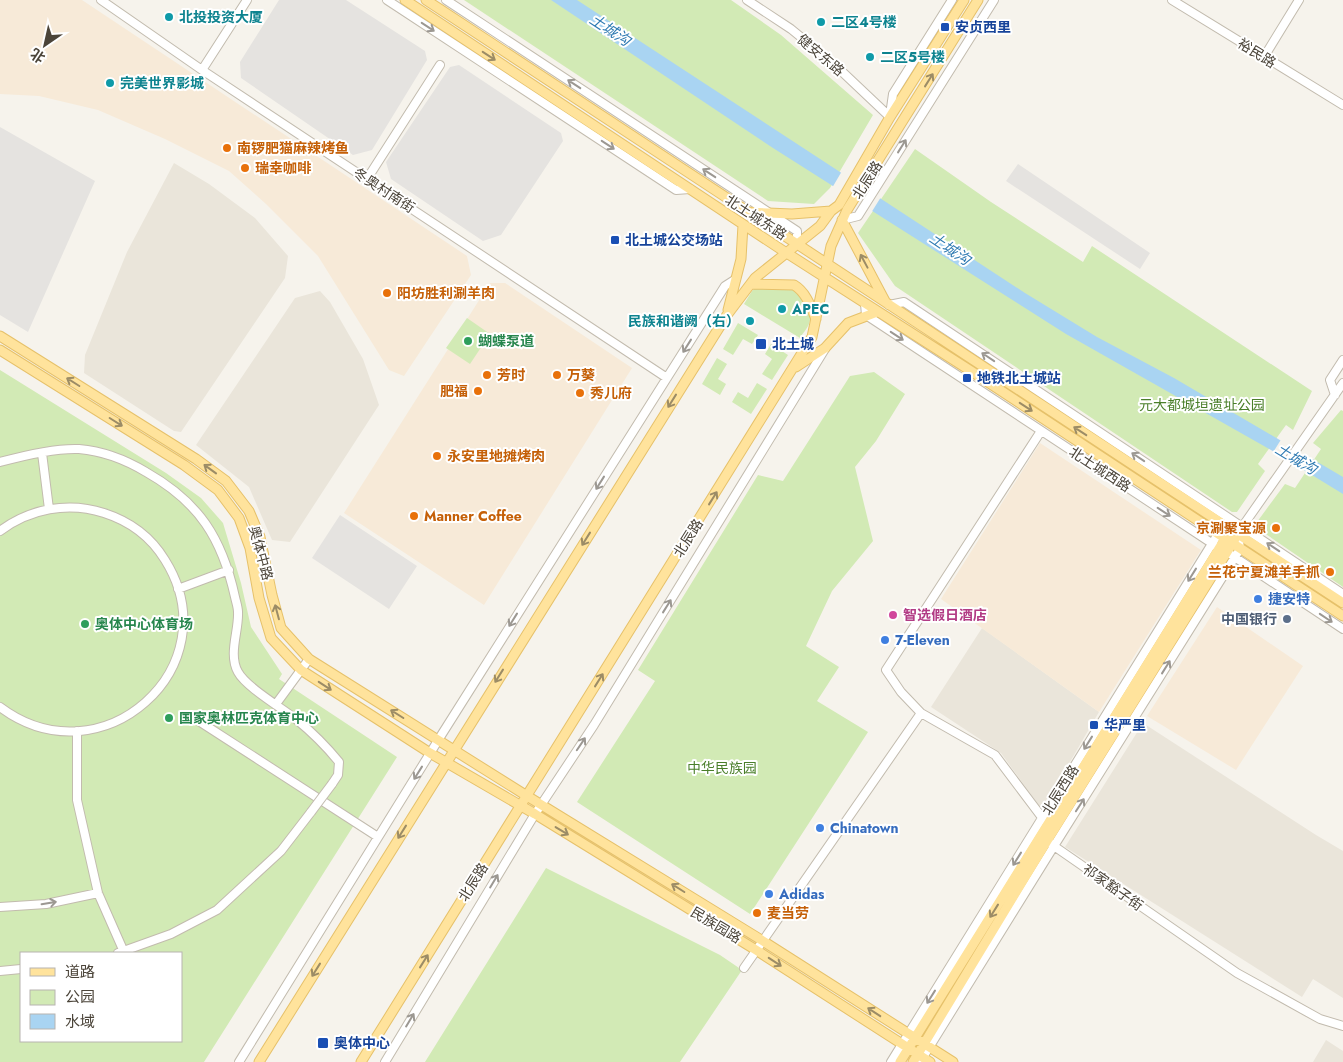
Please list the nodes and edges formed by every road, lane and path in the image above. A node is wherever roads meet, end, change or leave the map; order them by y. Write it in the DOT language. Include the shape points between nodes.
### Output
graph roads {
  1 [pos="101,0"];
  2 [pos="246,0"];
  3 [pos="388,0"];
  4 [pos="405,0"];
  5 [pos="426,0"];
  6 [pos="446,0"];
  7 [pos="747,0"];
  8 [pos="952,0"];
  9 [pos="964,0"];
  10 [pos="978,0"];
  11 [pos="994,0"];
  12 [pos="1172,0"];
  13 [pos="1299,0"];
  14 [pos="1264,57"];
  15 [pos="440,65"];
  16 [pos="202,70"];
  17 [pos="1343,105"];
  18 [pos="595,111"];
  19 [pos="890,117"];
  20 [pos="588,121"];
  21 [pos="583,129"];
  22 [pos="367,179"];
  23 [pos="690,189"];
  24 [pos="831,211"];
  25 [pos="748,212"];
  26 [pos="768,212"];
  27 [pos="842,220"];
  28 [pos="743,225"];
  29 [pos="798,245"];
  30 [pos="787,253"];
  31 [pos="827,264"];
  32 [pos="824,278"];
  33 [pos="736,279"];
  34 [pos="751,284"];
  35 [pos="865,304"];
  36 [pos="888,304"];
  37 [pos="877,312"];
  38 [pos="728,313"];
  39 [pos="866,315"];
  40 [pos="816,319"];
  41 [pos="0,336"];
  42 [pos="825,348"];
  43 [pos="0,350"];
  44 [pos="1343,360"];
  45 [pos="794,368"];
  46 [pos="667,378"];
  47 [pos="1343,383"];
  48 [pos="1335,395"];
  49 [pos="1041,431"];
  50 [pos="42,453"];
  51 [pos="0,462"];
  52 [pos="49,509"];
  53 [pos="1240,530"];
  54 [pos="0,532"];
  55 [pos="1225,539"];
  56 [pos="1240,549"];
  57 [pos="1223,550"];
  58 [pos="229,570"];
  59 [pos="178,589"];
  60 [pos="1343,594"];
  61 [pos="1343,604"];
  62 [pos="1343,616"];
  63 [pos="1343,629"];
  64 [pos="309,659"];
  65 [pos="300,670"];
  66 [pos="276,704"];
  67 [pos="0,707"];
  68 [pos="921,713"];
  69 [pos="194,718"];
  70 [pos="77,731"];
  71 [pos="438,740"];
  72 [pos="453,750"];
  73 [pos="430,753"];
  74 [pos="446,761"];
  75 [pos="527,796"];
  76 [pos="541,804"];
  77 [pos="520,807"];
  78 [pos="535,814"];
  79 [pos="1045,822"];
  80 [pos="378,838"];
  81 [pos="1050,843"];
  82 [pos="98,893"];
  83 [pos="0,907"];
  84 [pos="763,940"];
  85 [pos="756,950"];
  86 [pos="121,952"];
  87 [pos="124,952"];
  88 [pos="744,968"];
  89 [pos="20,969"];
  90 [pos="0,970"];
  91 [pos="1343,1026"];
  92 [pos="912,1036"];
  93 [pos="906,1046"];
  94 [pos="927,1046"];
  95 [pos="921,1060"];
  96 [pos="239,1062"];
  97 [pos="259,1062"];
  98 [pos="361,1062"];
  99 [pos="385,1062"];
  100 [pos="891,1062"];
  101 [pos="900,1062"];
  102 [pos="953,1062"];
  1 -- 16 [label="street, 冬奥村南街"];
  2 -- 16 [label="street"];
  3 -- 21 [label="street, 北土城东路, one-way"];
  4 -- 20 [label="main road, 北土城东路, one-way"];
  5 -- 18 [label="main road, 北土城东路"];
  26 -- 6 [label="street, 北土城东路, one-way"];
  7 -- 19 [label="street, 健安东路" via="791,29 835,65"];
  8 -- 19 [label="street, 北辰路" via="893,94"];
  9 -- 19 [label="main road, 北辰路"];
  27 -- 10 [label="main road, 北辰路, one-way"];
  27 -- 11 [label="street, 北辰路, one-way" via="858,216"];
  12 -- 14 [label="street, 裕民路"];
  13 -- 14 [label="street"];
  14 -- 17 [label="street, 裕民路"];
  15 -- 22 [label="street"];
  16 -- 22 [label="street, 冬奥村南街"];
  18 -- 20 [label="street"];
  18 -- 25 [label="main road, 北土城东路"];
  19 -- 24 [label="main road, 北辰路" via="857,175"];
  20 -- 21 [label="street"];
  20 -- 23 [label="main road, 北土城东路"];
  21 -- 23 [label="street, 北土城东路, one-way" via="676,190"];
  22 -- 46 [label="street, 冬奥村南街"];
  23 -- 28 [label="main road, 北土城东路"];
  24 -- 26 [label="main road"];
  24 -- 29 [label="main road, 北辰路" via="820,226"];
  25 -- 26 [label="main road"];
  25 -- 29 [label="main road, 北土城东路"];
  26 -- 29 [label="street, 北土城东路" via="797,231"];
  27 -- 31 [label="main road, 北辰路"];
  36 -- 27 [label="main road, one-way"];
  28 -- 30 [label="main road, 北土城东路"];
  28 -- 33 [label="main road" via="742,258"];
  29 -- 30 [label="main road, 北辰路"];
  29 -- 31 [label="main road, 北土城西路"];
  30 -- 32 [label="main road, 北土城东路"];
  30 -- 34 [label="main road, 北辰路"];
  31 -- 32 [label="main road, 北辰路"];
  31 -- 36 [label="main road, 北土城西路"];
  32 -- 35 [label="main road, 北土城西路"];
  32 -- 40 [label="main road, 北辰路"];
  33 -- 38 [label="main road"];
  33 -- 46 [label="street, one-way" via="725,286"];
  34 -- 38 [label="main road, 北辰路"];
  34 -- 40 [label="main road" via="794,285 806,298"];
  35 -- 37 [label="main road, 北土城西路"];
  35 -- 39 [label="street"];
  53 -- 36 [label="main road, 北土城西路, one-way"];
  37 -- 39 [label="main road"];
  37 -- 55 [label="main road, 北土城西路, one-way"];
  38 -- 72 [label="main road, 北辰路, one-way"];
  39 -- 42 [label="main road" via="848,323"];
  39 -- 49 [label="street, 北土城西路, one-way"];
  40 -- 45 [label="main road, 北辰路" via="812,337"];
  64 -- 41 [label="main road, 奥体中路, one-way" via="281,628 260,537 249,510 226,481"];
  42 -- 45 [label="main road"];
  76 -- 42 [label="street, 北辰路, one-way" via="594,725"];
  43 -- 65 [label="main road, 奥体中路, one-way" via="184,465 218,490 239,518 250,548 259,598 271,638"];
  44 -- 48 [label="street" via="1330,380"];
  75 -- 45 [label="main road, 北辰路, one-way"];
  46 -- 71 [label="street, one-way"];
  47 -- 48 [label="street"];
  48 -- 53 [label="street"];
  49 -- 57 [label="street, 北土城西路, one-way"];
  49 -- 68 [label="street" via="886,670"];
  50 -- 51 [label="street"];
  50 -- 52 [label="street"];
  50 -- 58 [label="street" via="77,449 106,453 167,484 195,508 215,538"];
  52 -- 54 [label="street" via="22,518"];
  52 -- 59 [label="street" via="87,508 124,521 144,535 162,554"];
  53 -- 55 [label="main road"];
  53 -- 55 [label="street"];
  53 -- 56 [label="street"];
  60 -- 53 [label="street, 北土城西路, one-way"];
  53 -- 61 [label="main road, 北土城西路"];
  55 -- 56 [label="main road, 北土城西路"];
  55 -- 57 [label="main road, 北辰西路"];
  55 -- 57 [label="street, 北辰西路"];
  56 -- 57 [label="street, 北辰西路"];
  56 -- 62 [label="main road"];
  57 -- 63 [label="street, 北土城西路, one-way"];
  57 -- 79 [label="main road, 北辰西路, one-way"];
  81 -- 57 [label="main road, 北辰西路, one-way" via="1182,633"];
  58 -- 59 [label="street"];
  58 -- 66 [label="street" via="238,611 235,661 238,673"];
  59 -- 70 [label="street" via="182,615 180,642 166,679 149,700 128,716 103,727"];
  64 -- 65 [label="street"];
  71 -- 64 [label="main road, 奥体中路, one-way"];
  65 -- 66 [label="street"];
  65 -- 73 [label="main road, 奥体中路, one-way"];
  66 -- 87 [label="street, bridge" via="320,739 340,762 338,775 281,851 218,910 171,934"];
  67 -- 70 [label="street" via="40,727"];
  68 -- 79 [label="street" via="995,755"];
  68 -- 84 [label="street"];
  69 -- 80 [label="street"];
  70 -- 82 [label="street" via="77,800"];
  71 -- 72 [label="main road, 奥体中路"];
  71 -- 73 [label="street"];
  72 -- 74 [label="main road, 北辰路"];
  72 -- 75 [label="main road, 奥体中路"];
  73 -- 74 [label="main road, 奥体中路"];
  73 -- 80 [label="street, one-way"];
  74 -- 77 [label="main road, 奥体中路"];
  74 -- 97 [label="main road, 北辰路, one-way"];
  75 -- 76 [label="main road, 民族园路"];
  75 -- 77 [label="main road, 北辰路"];
  76 -- 78 [label="street, 北辰路"];
  84 -- 76 [label="main road, 民族园路, one-way"];
  77 -- 78 [label="main road, 民族园路"];
  98 -- 77 [label="main road, 北辰路, one-way"];
  78 -- 85 [label="main road, 民族园路, one-way"];
  99 -- 78 [label="street, 北辰路, one-way"];
  79 -- 81 [label="street"];
  79 -- 92 [label="main road, 北辰西路, one-way"];
  80 -- 96 [label="street"];
  81 -- 91 [label="street, 祁家豁子街" via="1237,973 1320,1019"];
  81 -- 94 [label="main road, 北辰西路"];
  83 -- 82 [label="street, one-way" via="46,904"];
  82 -- 86 [label="street"];
  84 -- 85 [label="street"];
  92 -- 84 [label="main road, 民族园路, one-way"];
  85 -- 88 [label="street"];
  85 -- 93 [label="main road, 民族园路, one-way"];
  89 -- 90 [label="street"];
  92 -- 93 [label="main road, 北辰西路"];
  92 -- 94 [label="main road, 民族园路"];
  93 -- 95 [label="main road, 民族园路"];
  93 -- 100 [label="street, 北辰西路"];
  93 -- 101 [label="main road, 北辰西路"];
  94 -- 95 [label="main road, 北辰西路"];
  94 -- 102 [label="main road, 民族园路"];
}
